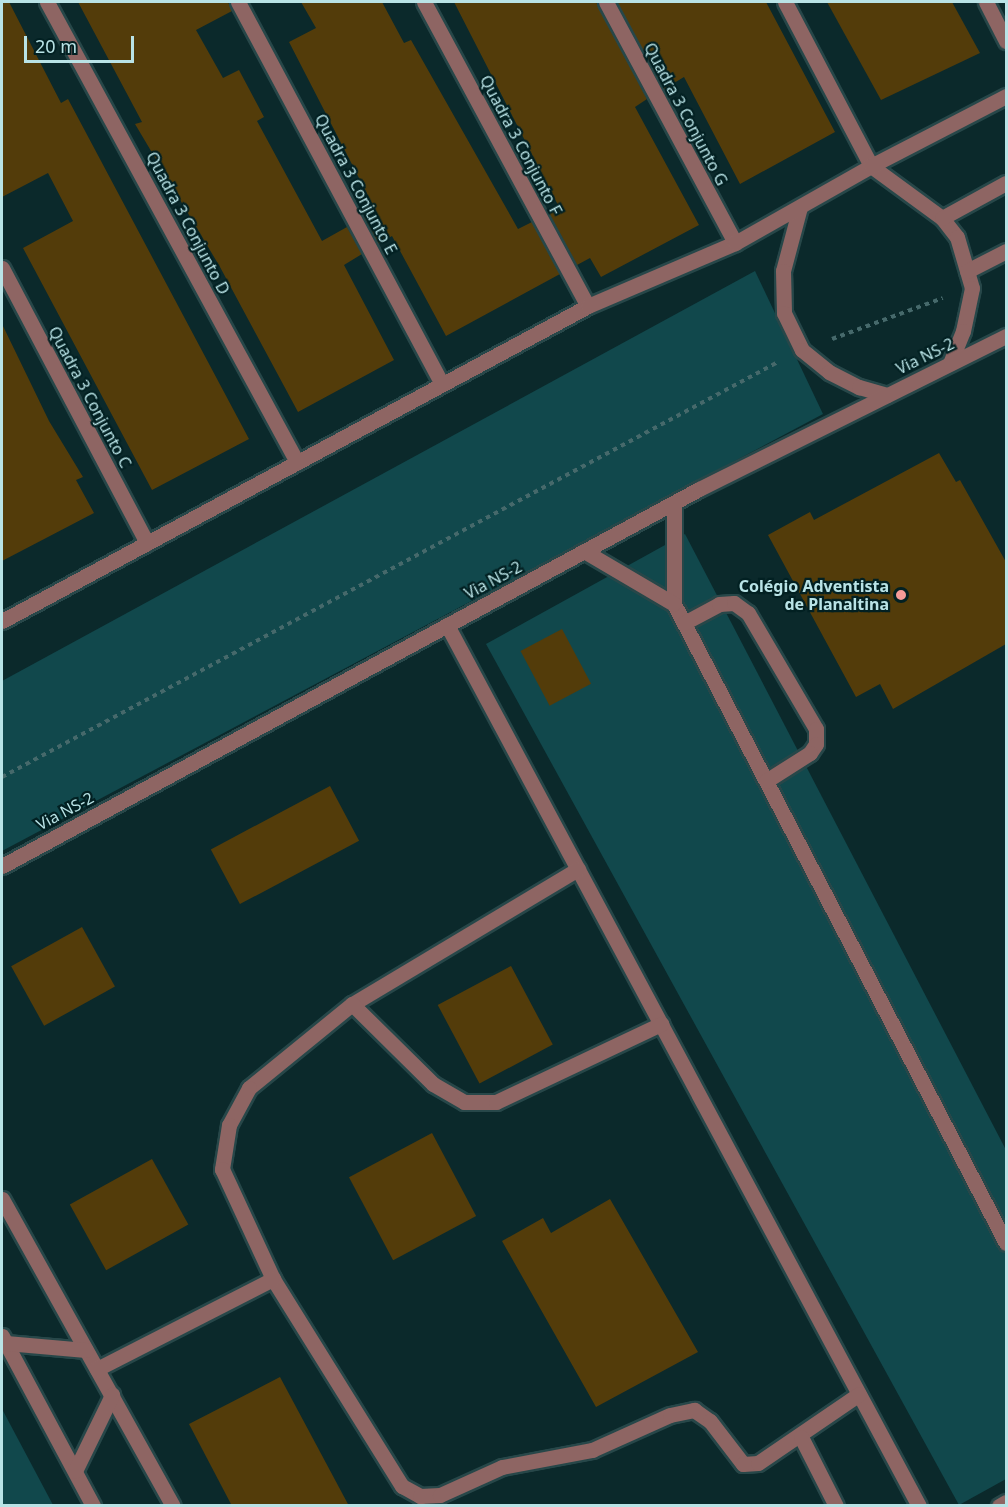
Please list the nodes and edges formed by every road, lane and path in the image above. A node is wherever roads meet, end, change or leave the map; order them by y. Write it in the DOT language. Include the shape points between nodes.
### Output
graph roads {
  1 [pos="47,2"];
  2 [pos="238,2"];
  3 [pos="424,2"];
  4 [pos="606,2"];
  5 [pos="785,2"];
  6 [pos="986,2"];
  7 [pos="1006,41"];
  8 [pos="1006,96"];
  9 [pos="871,166"];
  10 [pos="1006,183"];
  11 [pos="800,207"];
  12 [pos="942,218"];
  13 [pos="735,243"];
  14 [pos="1006,251"];
  15 [pos="2,268"];
  16 [pos="968,272"];
  17 [pos="972,288"];
  18 [pos="588,306"];
  19 [pos="1006,336"];
  20 [pos="802,350"];
  21 [pos="950,364"];
  22 [pos="442,384"];
  23 [pos="887,395"];
  24 [pos="297,462"];
  25 [pos="674,503"];
  26 [pos="147,543"];
  27 [pos="584,551"];
  28 [pos="675,604"];
  29 [pos="2,620"];
  30 [pos="684,623"];
  31 [pos="447,625"];
  32 [pos="2,777"];
  33 [pos="766,781"];
  34 [pos="2,866"];
  35 [pos="578,869"];
  36 [pos="352,1004"];
  37 [pos="661,1024"];
  38 [pos="2,1199"];
  39 [pos="1006,1243"];
  40 [pos="273,1279"];
  41 [pos="4,1339"];
  42 [pos="86,1350"];
  43 [pos="97,1369"];
  44 [pos="859,1394"];
  45 [pos="112,1395"];
  46 [pos="801,1437"];
  47 [pos="75,1471"];
  48 [pos="1006,1502"];
  49 [pos="93,1506"];
  50 [pos="173,1506"];
  51 [pos="836,1506"];
  52 [pos="919,1506"];
  53 [pos="999,1506"];
  1 -- 24 [label="street, Quadra 3 Conjunto D"];
  2 -- 22 [label="street, Quadra 3 Conjunto E"];
  3 -- 18 [label="street, Quadra 3 Conjunto F"];
  4 -- 13 [label="street, Quadra 3 Conjunto G"];
  5 -- 9 [label="street"];
  6 -- 7 [label="street"];
  8 -- 9 [label="street"];
  9 -- 11 [label="street"];
  9 -- 12 [label="street"];
  10 -- 12 [label="street"];
  11 -- 13 [label="street"];
  11 -- 20 [label="street" via="783,271 784,313"];
  12 -- 16 [label="street" via="957,237"];
  13 -- 18 [label="street"];
  14 -- 16 [label="street"];
  15 -- 26 [label="street, Quadra 3 Conjunto C"];
  16 -- 17 [label="street"];
  17 -- 20 [label="path"];
  17 -- 21 [label="street" via="963,331"];
  18 -- 22 [label="street"];
  19 -- 21 [label="street, Via NS-2"];
  20 -- 23 [label="street" via="829,372"];
  20 -- 32 [label="path"];
  21 -- 23 [label="street, Via NS-2"];
  22 -- 24 [label="street"];
  23 -- 25 [label="street, Via NS-2"];
  24 -- 26 [label="street"];
  25 -- 27 [label="street, Via NS-2"];
  25 -- 28 [label="street" via="671,555"];
  26 -- 29 [label="street"];
  27 -- 28 [label="street"];
  27 -- 31 [label="street, Via NS-2"];
  28 -- 30 [label="street"];
  30 -- 33 [label="street"];
  30 -- 33 [label="street" via="719,604 734,603 748,613 816,729 816,744 810,753"];
  31 -- 34 [label="street, Via NS-2"];
  31 -- 35 [label="street"];
  33 -- 39 [label="street"];
  35 -- 36 [label="street"];
  35 -- 37 [label="street"];
  36 -- 37 [label="street" via="433,1084 464,1102 496,1102"];
  36 -- 40 [label="street" via="249,1088 229,1125 222,1169"];
  37 -- 44 [label="street"];
  38 -- 42 [label="street"];
  40 -- 43 [label="street"];
  40 -- 46 [label="street" via="402,1486 420,1496 440,1495 502,1467 592,1450 670,1415 694,1410 710,1421 743,1464 758,1463"];
  41 -- 42 [label="street"];
  41 -- 47 [label="street"];
  42 -- 43 [label="street"];
  43 -- 45 [label="street"];
  44 -- 46 [label="street"];
  44 -- 52 [label="street"];
  45 -- 47 [label="street"];
  45 -- 50 [label="street"];
  46 -- 51 [label="street"];
  47 -- 49 [label="street"];
  48 -- 53 [label="street"];
}
